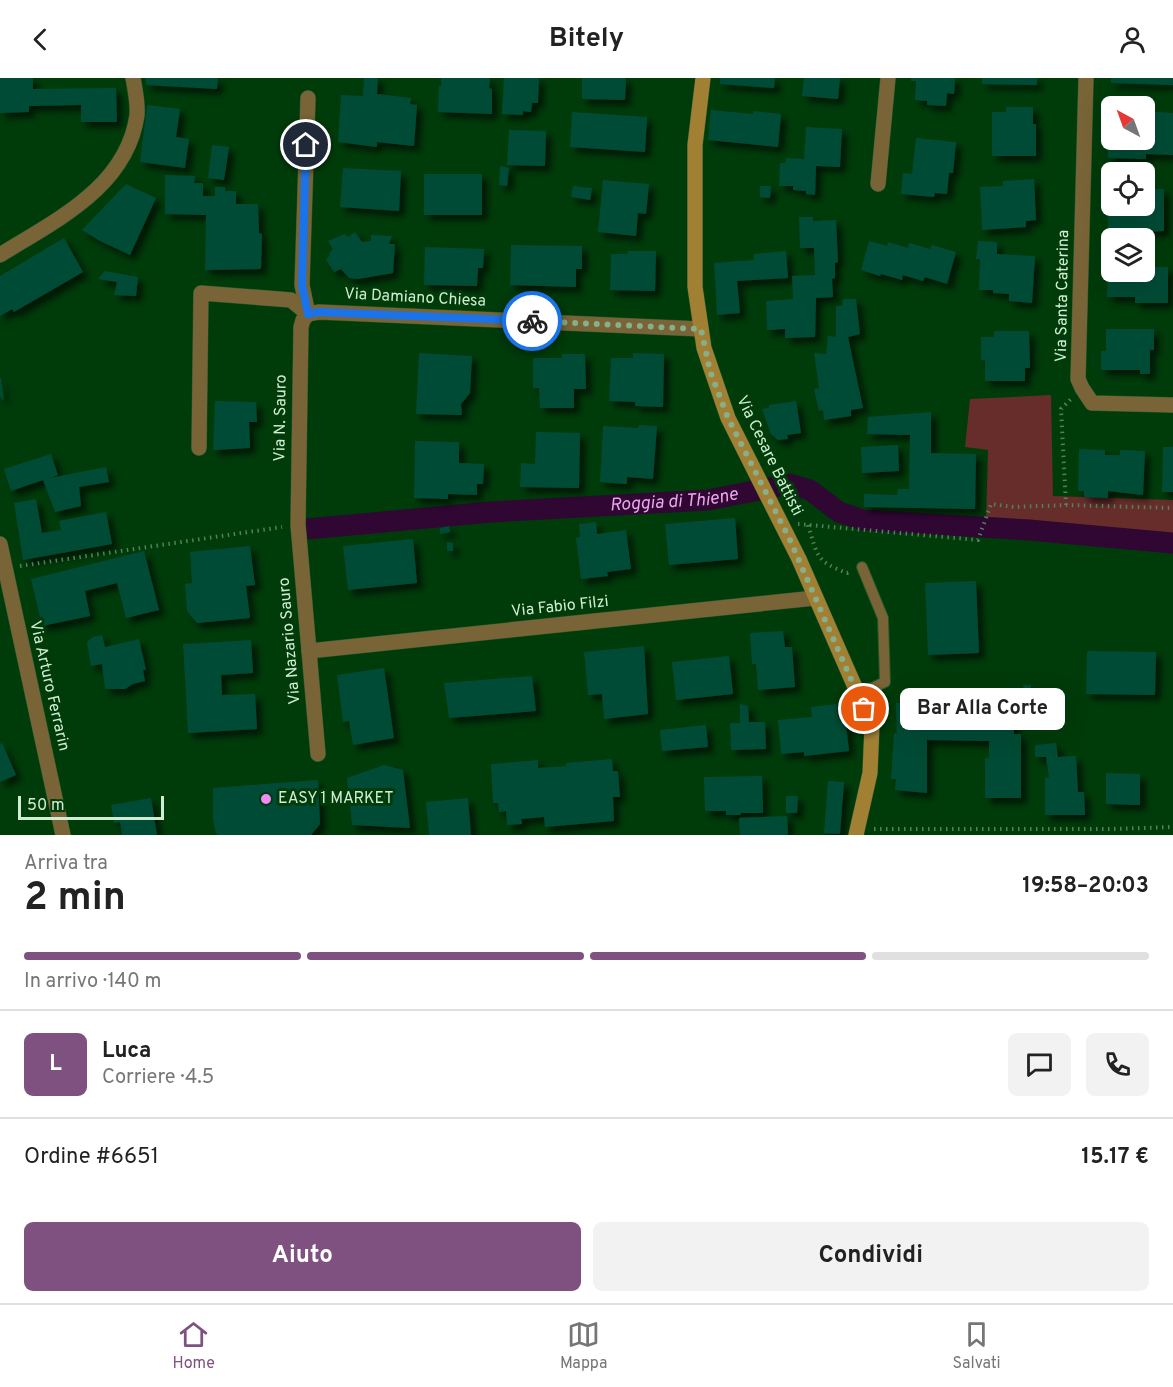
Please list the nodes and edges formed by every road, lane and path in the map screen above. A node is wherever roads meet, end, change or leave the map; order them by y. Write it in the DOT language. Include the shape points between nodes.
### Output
graph roads {
  1 [pos="133,78"];
  2 [pos="703,78"];
  3 [pos="888,78"];
  4 [pos="1086,78"];
  5 [pos="308,98"];
  6 [pos="878,184"];
  7 [pos="0,255"];
  8 [pos="308,314"];
  9 [pos="701,329"];
  10 [pos="1082,388"];
  11 [pos="1173,405"];
  12 [pos="200,448"];
  13 [pos="1066,505"];
  14 [pos="1173,508"];
  15 [pos="779,518"];
  16 [pos="298,525"];
  17 [pos="808,525"];
  18 [pos="0,544"];
  19 [pos="862,567"];
  20 [pos="6,579"];
  21 [pos="815,598"];
  22 [pos="309,651"];
  23 [pos="859,694"];
  24 [pos="318,754"];
  25 [pos="1173,827"];
  26 [pos="857,832"];
  27 [pos="63,835"];
  1 -- 7 [label="street" via="137,113 128,148 108,178 87,199"];
  2 -- 9 [label="street, Via Cesare Battisti" via="695,145 695,287"];
  3 -- 6 [label="street"];
  4 -- 10 [label="street, Via Santa Caterina" via="1078,379"];
  5 -- 8 [label="street" via="302,285"];
  8 -- 9 [label="street, Via Damiano Chiesa"];
  8 -- 12 [label="street" via="291,300 201,293"];
  8 -- 16 [label="street, Via N. Sauro" via="301,327"];
  9 -- 15 [label="street, Via Cesare Battisti" via="710,371 728,418"];
  10 -- 11 [label="street" via="1092,403"];
  10 -- 13 [label="path" via="1061,409"];
  13 -- 14 [label="path"];
  13 -- 17 [label="path" via="989,506 978,540"];
  15 -- 17 [label="path"];
  15 -- 21 [label="street, Via Cesare Battisti"];
  16 -- 20 [label="path" via="19,566"];
  16 -- 22 [label="street, Via Nazario Sauro"];
  17 -- 19 [label="path" via="818,557 828,566 847,573"];
  18 -- 20 [label="street, Via Arturo Ferrarin"];
  19 -- 23 [label="lane" via="883,618 885,682"];
  20 -- 27 [label="street, Via Arturo Ferrarin"];
  21 -- 22 [label="street, Via Fabio Filzi"];
  21 -- 23 [label="street, Via Cesare Battisti"];
  22 -- 24 [label="street, Via Nazario Sauro"];
  23 -- 26 [label="street, Via Cesare Battisti" via="872,726 870,773"];
  25 -- 26 [label="path"];
}
